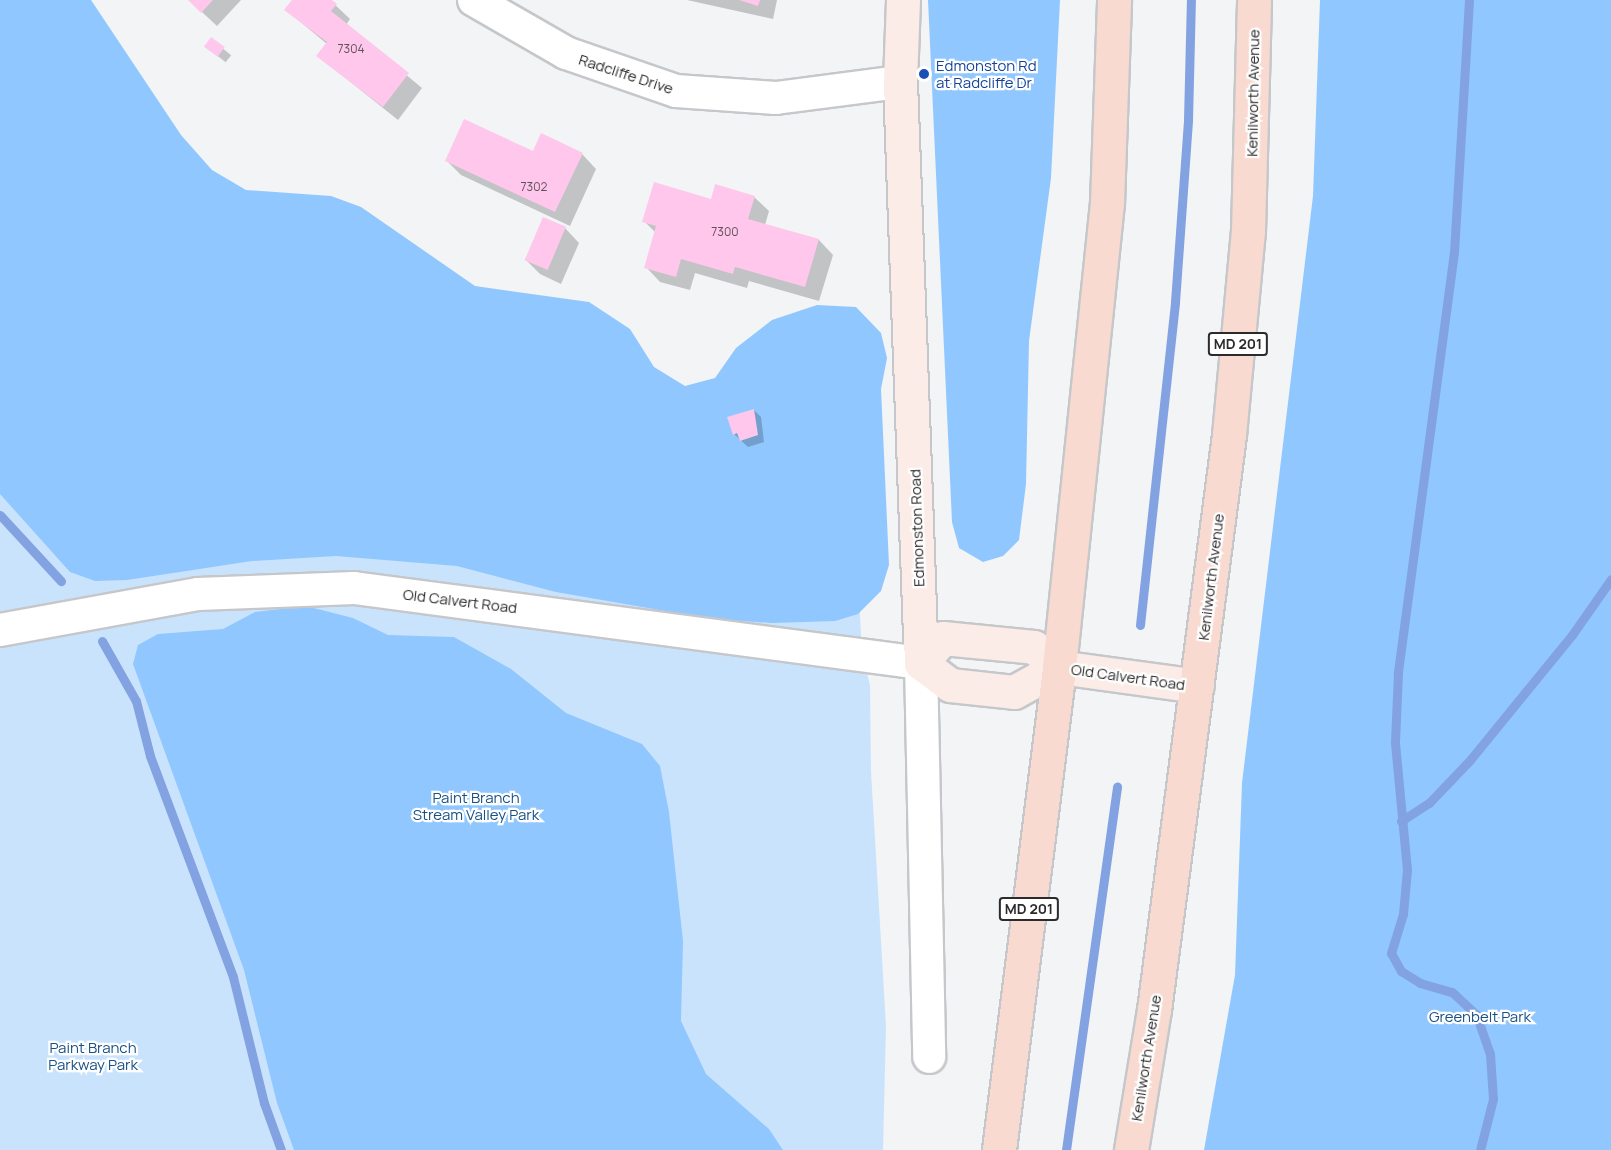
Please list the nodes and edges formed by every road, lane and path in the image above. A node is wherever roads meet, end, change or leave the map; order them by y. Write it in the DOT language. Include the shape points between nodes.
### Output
graph roads {
  1 [pos="474,0"];
  2 [pos="903,0"];
  3 [pos="1114,0"];
  4 [pos="1254,0"];
  5 [pos="900,82"];
  6 [pos="0,630"];
  7 [pos="921,663"];
  8 [pos="1059,667"];
  9 [pos="1197,686"];
  10 [pos="929,1057"];
  11 [pos="999,1150"];
  12 [pos="1131,1150"];
  1 -- 5 [label="street, Radcliffe Drive" via="566,53 676,91 776,98"];
  2 -- 5 [label="street, Edmonston Road"];
  3 -- 8 [label="main road, MD 201" via="1107,203"];
  4 -- 9 [label="main road, Kenilworth Avenue / MD 201" via="1248,231 1229,435"];
  5 -- 7 [label="street, Edmonston Road"];
  6 -- 7 [label="street, Old Calvert Road" via="198,594 354,588"];
  7 -- 8 [label="street, Old Calvert Road" via="950,685 1014,692"];
  7 -- 8 [label="street, Old Calvert Road" via="943,638 1034,647"];
  7 -- 10 [label="street, Edmonston Road"];
  8 -- 9 [label="street, Old Calvert Road"];
  8 -- 11 [label="main road, MD 201"];
  9 -- 12 [label="main road, Kenilworth Avenue / MD 201"];
}
